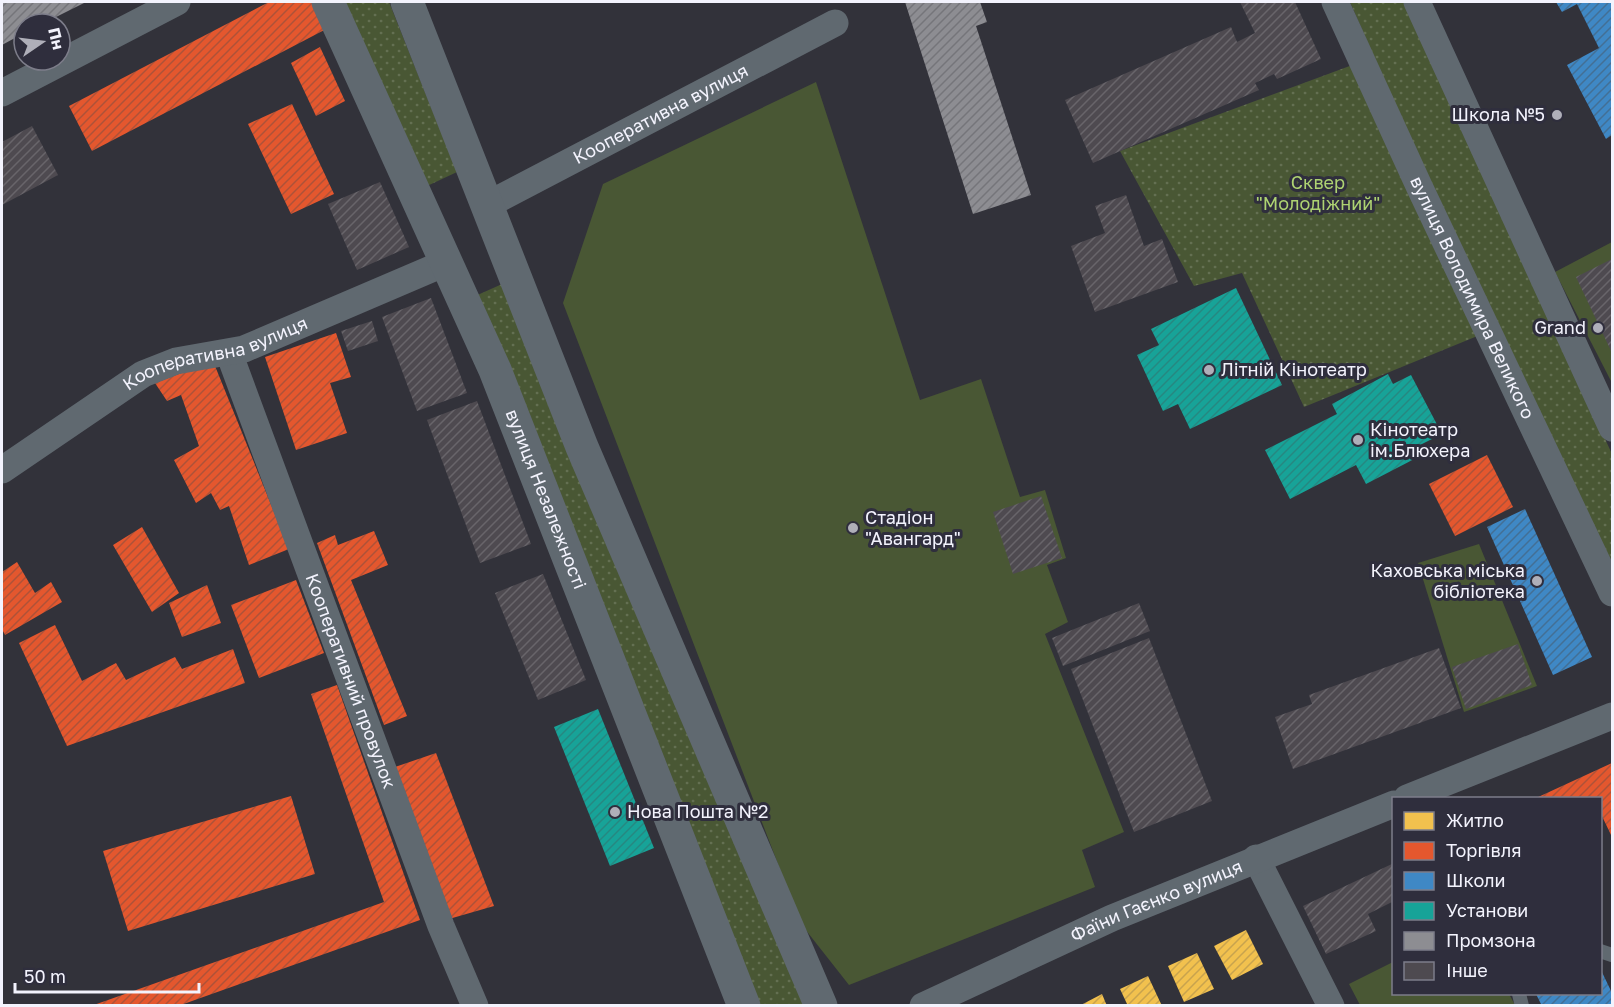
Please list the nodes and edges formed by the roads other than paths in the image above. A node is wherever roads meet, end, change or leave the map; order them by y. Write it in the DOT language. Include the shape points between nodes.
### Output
graph roads {
  1 [pos="177,2"];
  2 [pos="328,2"];
  3 [pos="407,2"];
  4 [pos="1335,2"];
  5 [pos="1418,2"];
  6 [pos="835,23"];
  7 [pos="2,93"];
  8 [pos="487,205"];
  9 [pos="445,264"];
  10 [pos="229,353"];
  11 [pos="1612,428"];
  12 [pos="2,470"];
  13 [pos="1612,593"];
  14 [pos="1612,716"];
  15 [pos="1410,797"];
  16 [pos="1392,805"];
  17 [pos="1256,858"];
  18 [pos="475,1005"];
  19 [pos="744,1005"];
  20 [pos="821,1005"];
  21 [pos="923,1005"];
  22 [pos="1331,1005"];
  1 -- 7 [label="street"];
  2 -- 9 [label="street, вулиця Незалежності"];
  3 -- 8 [label="street"];
  4 -- 13 [label="street, вулиця Володимира Великого"];
  5 -- 11 [label="street"];
  6 -- 8 [label="street, Кооперативна вулиця"];
  8 -- 20 [label="street" via="582,447"];
  9 -- 10 [label="street, Кооперативна вулиця"];
  9 -- 19 [label="street, вулиця Незалежності" via="495,370"];
  10 -- 12 [label="street, Кооперативна вулиця" via="176,361 143,374"];
  10 -- 18 [label="street, Кооперативний провулок" via="441,926"];
  14 -- 15 [label="street"];
  16 -- 17 [label="street, Фаїни Гаєнко вулиця"];
  17 -- 21 [label="street, Фаїни Гаєнко вулиця" via="1112,918"];
  17 -- 22 [label="street"];
}
